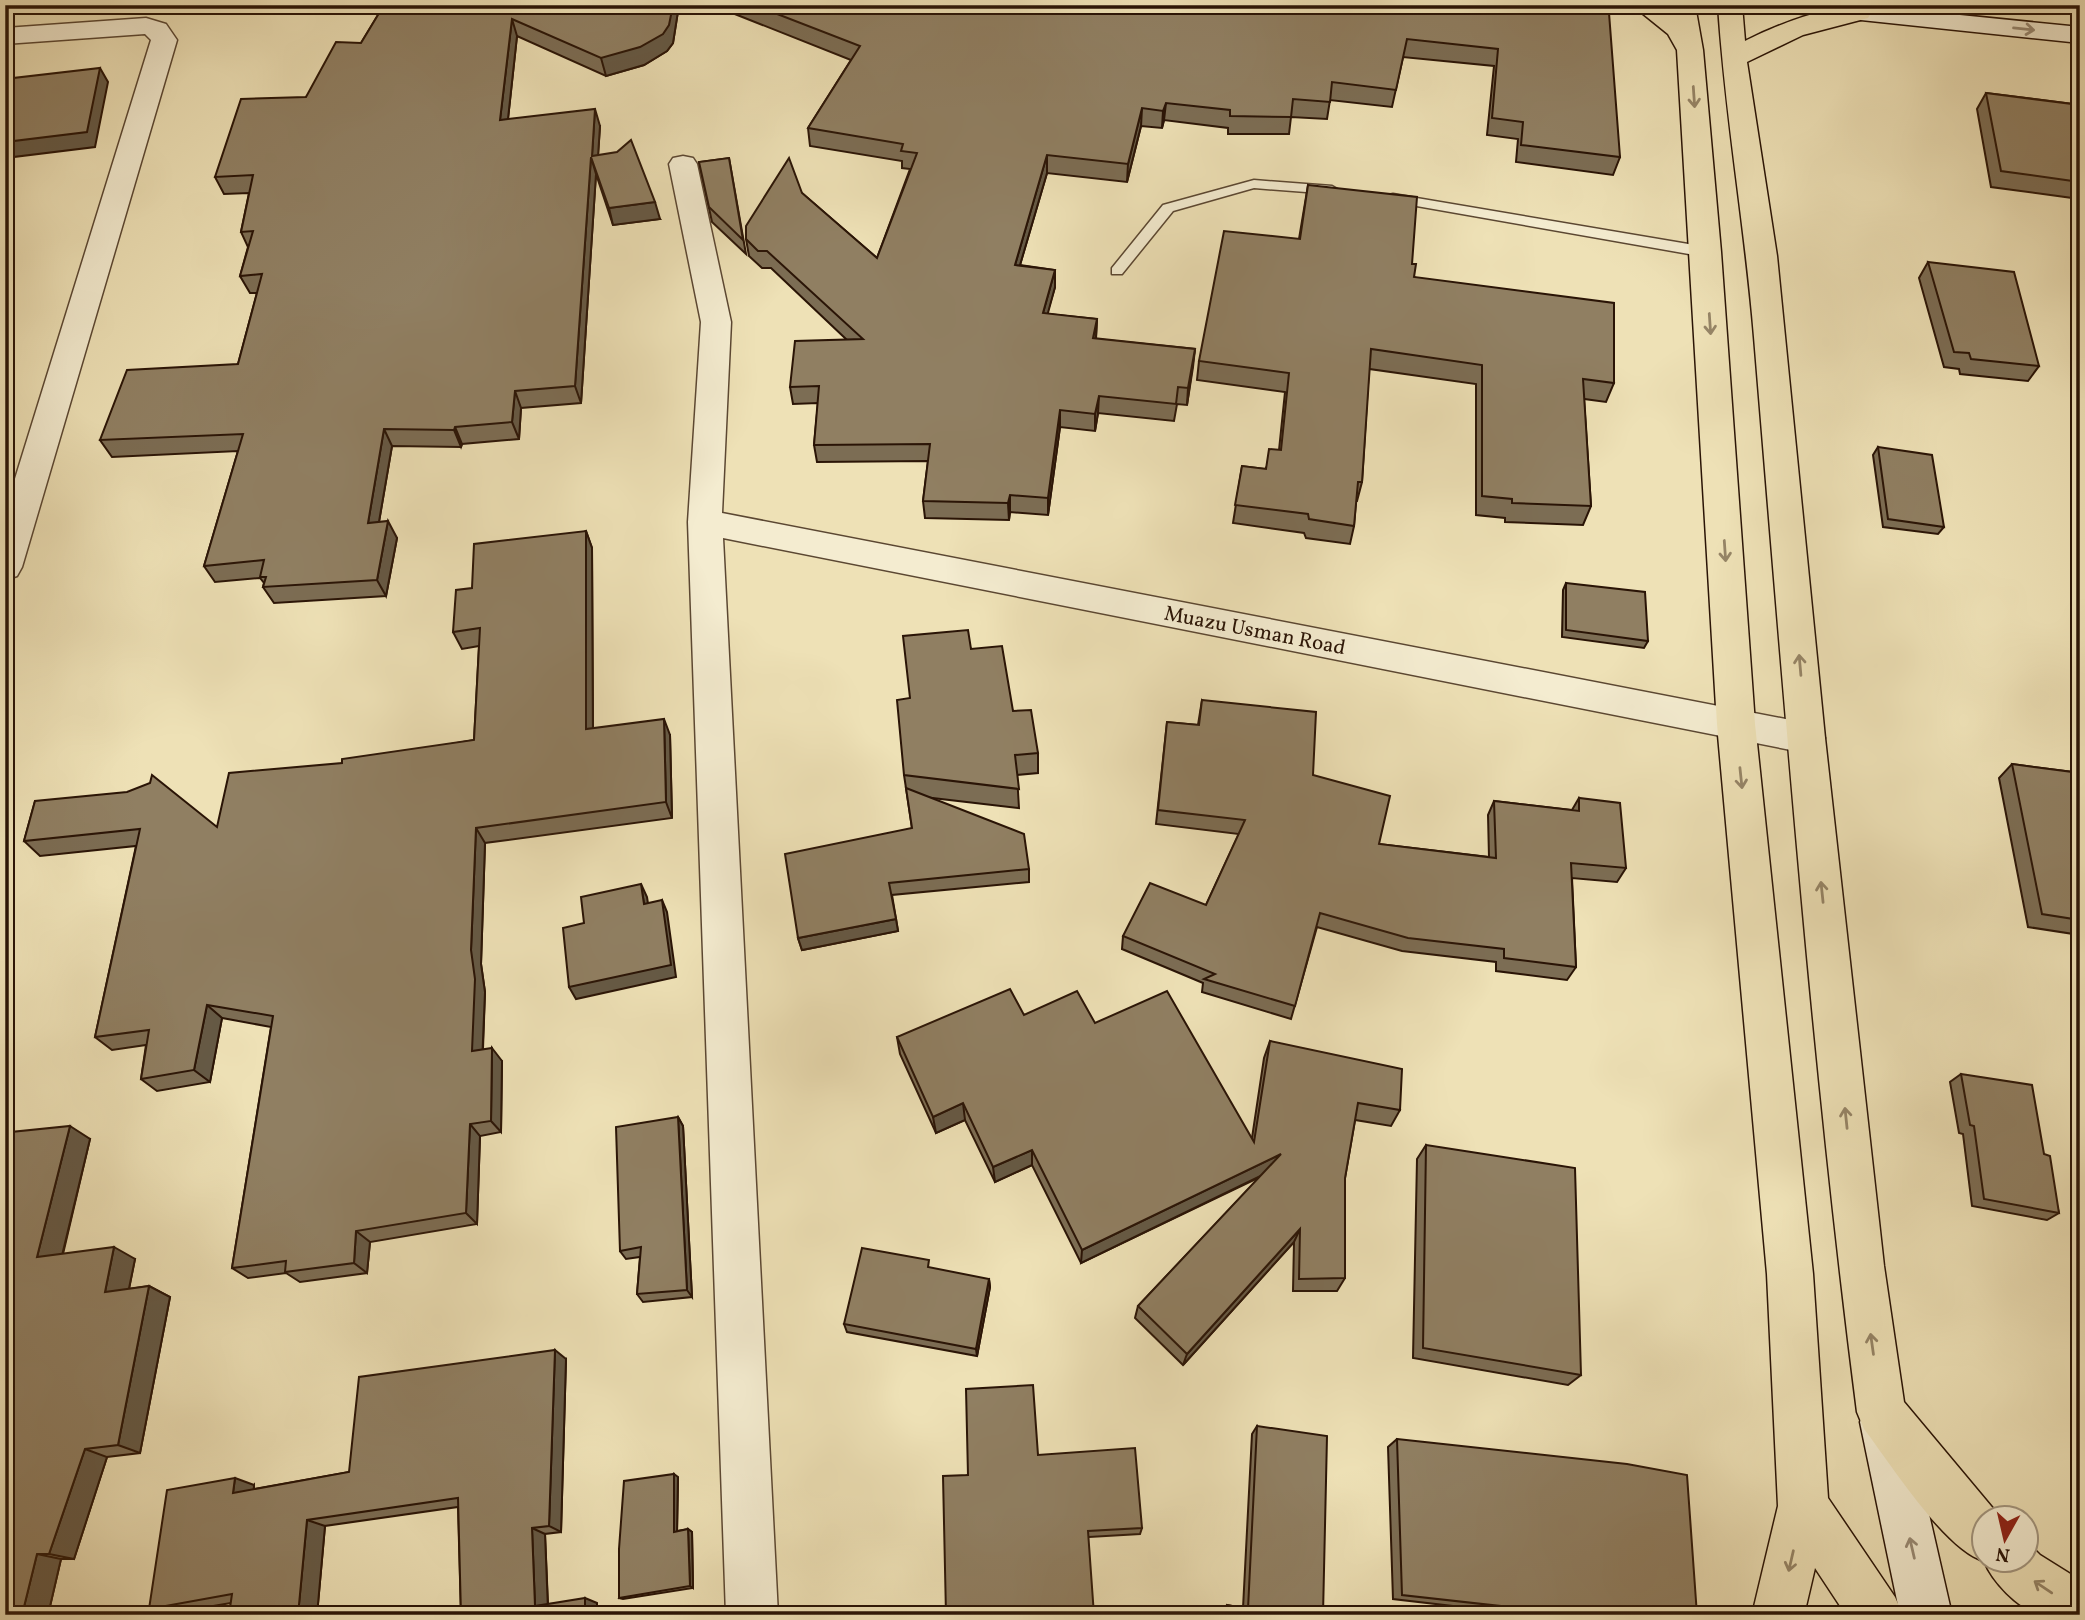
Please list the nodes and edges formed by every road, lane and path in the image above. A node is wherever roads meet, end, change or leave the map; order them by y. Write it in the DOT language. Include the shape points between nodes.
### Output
graph roads {
  1 [pos="1644,5"];
  2 [pos="1683,5"];
  3 [pos="1730,5"];
  4 [pos="1785,5"];
  5 [pos="2017,5"];
  6 [pos="2080,12"];
  7 [pos="1859,13"];
  8 [pos="2080,35"];
  9 [pos="5,36"];
  10 [pos="1690,50"];
  11 [pos="1734,59"];
  12 [pos="683,164"];
  13 [pos="1342,191"];
  14 [pos="1381,195"];
  15 [pos="1706,252"];
  16 [pos="1117,271"];
  17 [pos="705,522"];
  18 [pos="5,567"];
  19 [pos="1736,724"];
  20 [pos="1806,738"];
  21 [pos="1881,1412"];
  22 [pos="1803,1506"];
  23 [pos="1969,1522"];
  24 [pos="2024,1574"];
  25 [pos="2080,1611"];
  26 [pos="752,1615"];
  27 [pos="1778,1615"];
  28 [pos="1877,1615"];
  29 [pos="1926,1615"];
  1 -- 10 [label="main road" via="1678,29"];
  2 -- 10 [label="main road"];
  3 -- 11 [label="main road"];
  4 -- 7 [label="street"];
  5 -- 6 [label="street"];
  7 -- 8 [label="street, one-way"];
  7 -- 11 [label="main road" via="1765,39"];
  9 -- 18 [label="street" via="146,26 157,29 164,40"];
  10 -- 15 [label="main road, one-way"];
  20 -- 11 [label="main road, one-way" via="1762,256"];
  12 -- 17 [label="street" via="716,322"];
  13 -- 16 [label="lane" via="1254,184 1168,208"];
  14 -- 15 [label="lane"];
  15 -- 19 [label="main road, one-way"];
  17 -- 19 [label="street, Muazu Usman Road"];
  17 -- 26 [label="street"];
  19 -- 20 [label="street, Muazu Usman Road"];
  19 -- 22 [label="main road, one-way" via="1790,1274"];
  21 -- 20 [label="main road, one-way"];
  21 -- 23 [label="main road"];
  29 -- 21 [label="street, one-way"];
  22 -- 27 [label="main road, one-way"];
  22 -- 28 [label="main road"];
  25 -- 24 [label="main road, one-way"];
}
